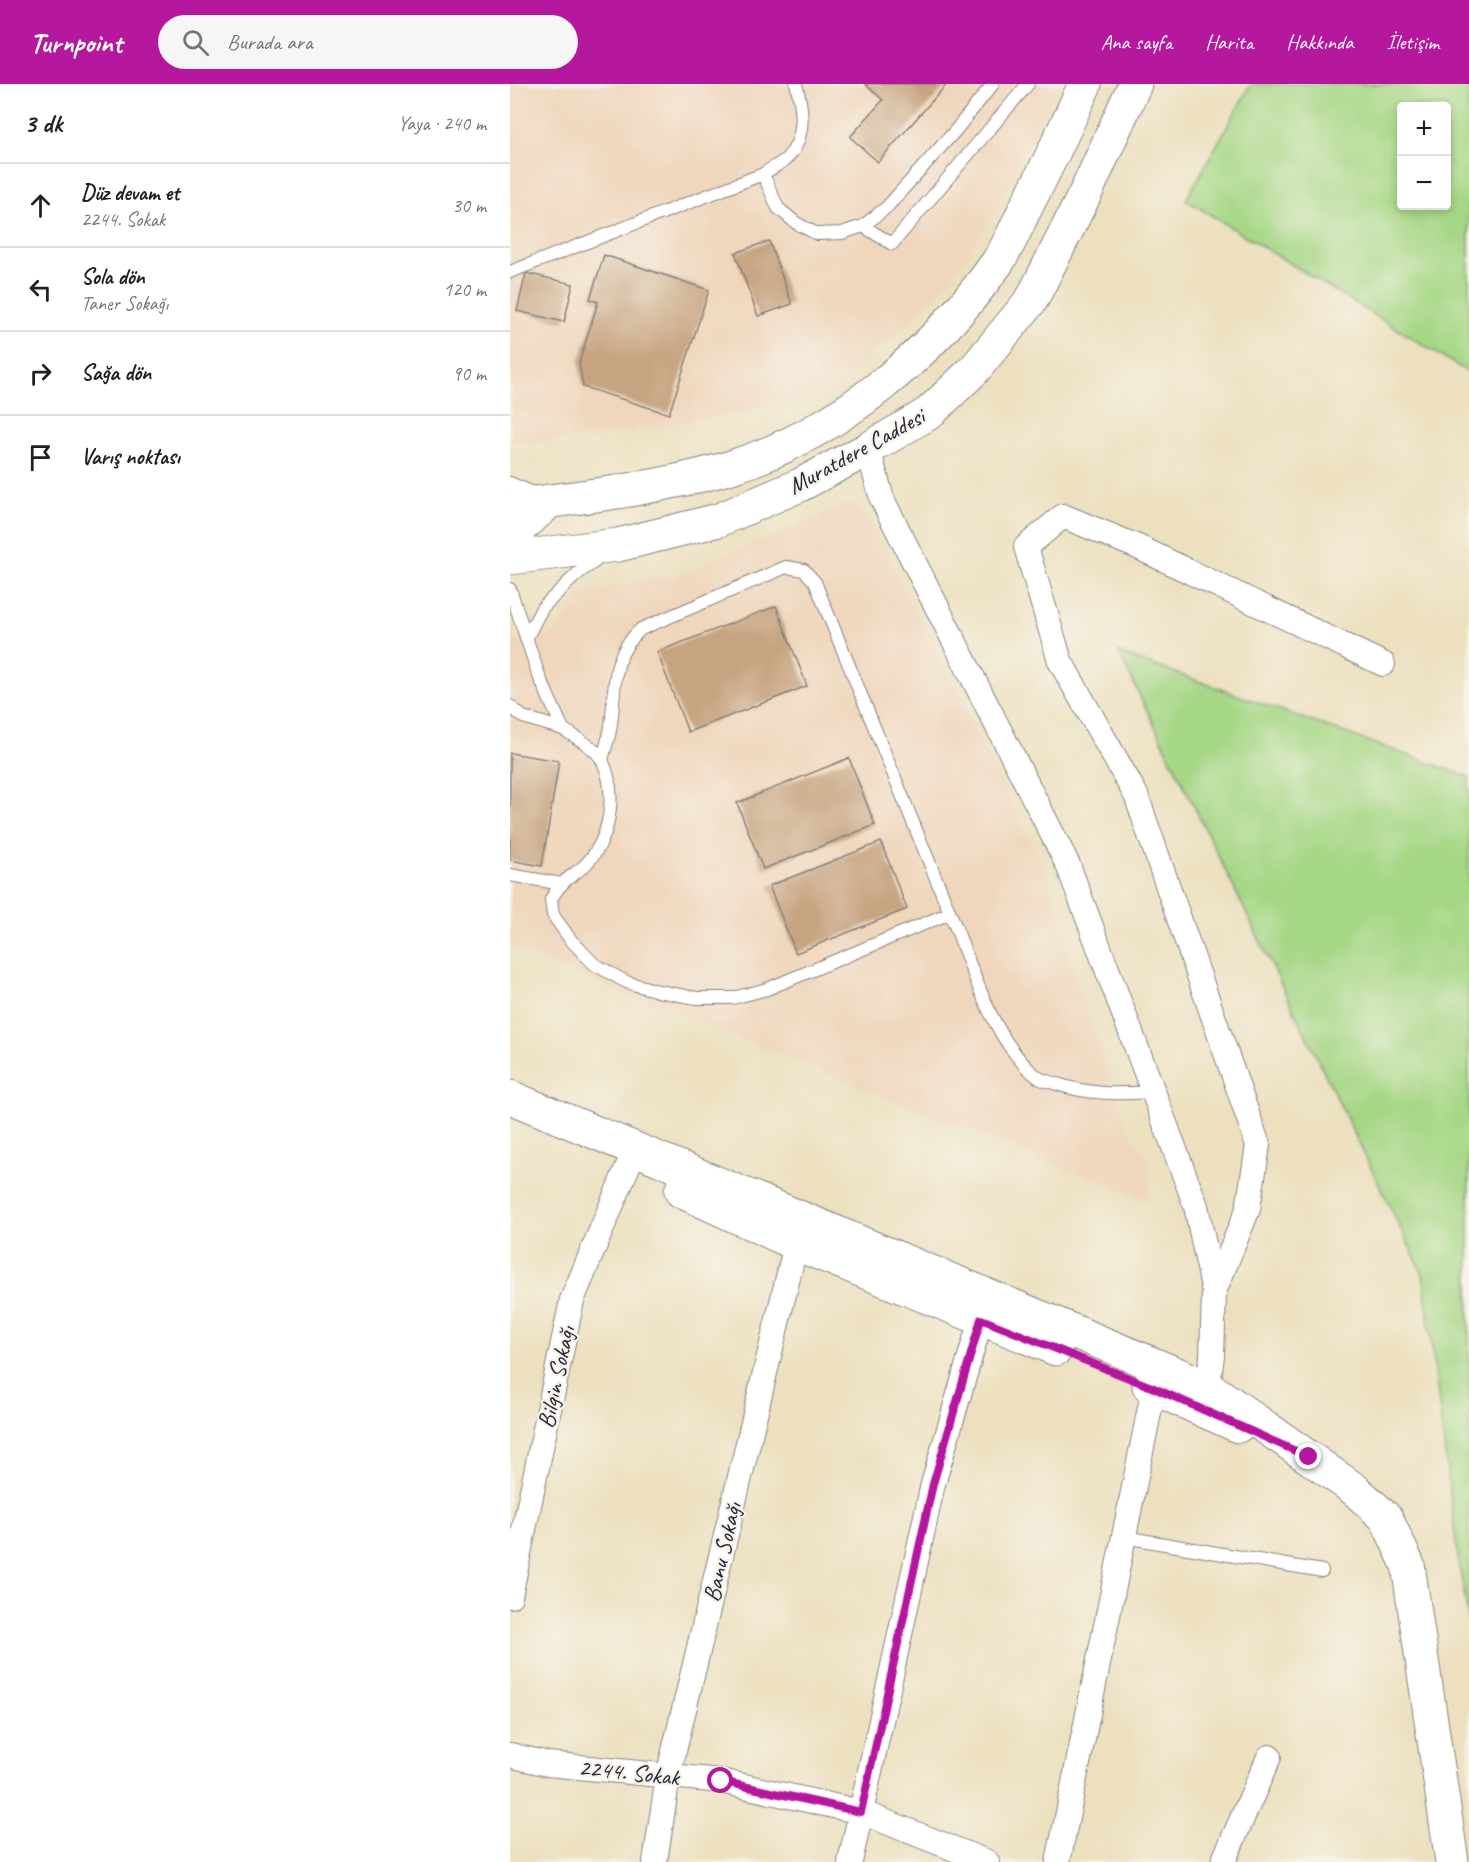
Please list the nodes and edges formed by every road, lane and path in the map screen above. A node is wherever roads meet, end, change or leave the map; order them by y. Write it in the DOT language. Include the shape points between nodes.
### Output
graph roads {
  1 [pos="796,84"];
  2 [pos="993,84"];
  3 [pos="1028,84"];
  4 [pos="1085,84"];
  5 [pos="1135,84"];
  6 [pos="763,174"];
  7 [pos="863,226"];
  8 [pos="510,273"];
  9 [pos="868,449"];
  10 [pos="510,483"];
  11 [pos="550,501"];
  12 [pos="510,506"];
  13 [pos="510,537"];
  14 [pos="618,545"];
  15 [pos="510,558"];
  16 [pos="510,589"];
  17 [pos="526,639"];
  18 [pos="1383,664"];
  19 [pos="510,706"];
  20 [pos="563,729"];
  21 [pos="602,760"];
  22 [pos="510,875"];
  23 [pos="562,884"];
  24 [pos="950,913"];
  25 [pos="1152,1092"];
  26 [pos="510,1097"];
  27 [pos="510,1119"];
  28 [pos="628,1166"];
  29 [pos="796,1244"];
  30 [pos="1214,1292"];
  31 [pos="981,1319"];
  32 [pos="1154,1388"];
  33 [pos="1206,1399"];
  34 [pos="1124,1537"];
  35 [pos="1322,1571"];
  36 [pos="510,1596"];
  37 [pos="510,1755"];
  38 [pos="1269,1757"];
  39 [pos="668,1776"];
  40 [pos="861,1812"];
  41 [pos="656,1862"];
  42 [pos="850,1862"];
  43 [pos="987,1862"];
  44 [pos="1058,1862"];
  45 [pos="1223,1862"];
  46 [pos="1452,1862"];
  1 -- 6 [label="lane" via="802,132 787,158"];
  2 -- 7 [label="lane" via="887,207"];
  3 -- 7 [label="lane" via="892,244"];
  4 -- 11 [label="main road, Muratdere Caddesi" via="999,261 941,332 885,384 781,449 729,468 657,486"];
  5 -- 9 [label="main road, Muratdere Caddesi" via="1032,299 974,370 928,413"];
  6 -- 7 [label="lane" via="778,208 817,234 842,233"];
  6 -- 8 [label="lane"];
  9 -- 14 [label="main road, Muratdere Caddesi" via="800,485 719,520"];
  9 -- 25 [label="street" via="882,499 1068,865"];
  10 -- 11 [label="lane"];
  11 -- 12 [label="main road, Muratdere Caddesi"];
  11 -- 13 [label="main road"];
  14 -- 15 [label="main road, Muratdere Caddesi"];
  14 -- 17 [label="lane" via="558,591 542,608"];
  16 -- 17 [label="lane"];
  17 -- 20 [label="lane"];
  18 -- 30 [label="street" via="1138,547 1063,516 1026,547 1060,661 1136,795 1258,1145 1248,1209"];
  19 -- 20 [label="lane" via="523,717"];
  20 -- 21 [label="lane"];
  21 -- 23 [label="lane" via="610,813 604,836 588,862"];
  21 -- 24 [label="lane" via="611,727 616,665 629,639 641,629 786,567 804,570 815,582"];
  22 -- 23 [label="lane"];
  23 -- 24 [label="lane" via="551,899 553,915 594,964 626,982 696,998 733,998 767,989"];
  24 -- 25 [label="lane" via="993,1020 1014,1053 1041,1079 1080,1092"];
  25 -- 30 [label="street" via="1196,1206"];
  26 -- 33 [label="main road"];
  27 -- 28 [label="main road"];
  28 -- 29 [label="main road"];
  28 -- 36 [label="street, Bilgin Sokağı" via="572,1300"];
  29 -- 31 [label="main road"];
  29 -- 39 [label="street, Banu Sokağı"];
  30 -- 33 [label="street"];
  31 -- 32 [label="main road"];
  31 -- 40 [label="street" via="933,1484"];
  32 -- 33 [label="main road"];
  32 -- 34 [label="street"];
  33 -- 46 [label="main road" via="1309,1457 1386,1518 1408,1565"];
  34 -- 35 [label="lane"];
  34 -- 44 [label="street"];
  37 -- 39 [label="street, 2244. Sokak" via="548,1764"];
  38 -- 45 [label="street"];
  39 -- 40 [label="street, 2244. Sokak" via="721,1781"];
  39 -- 41 [label="street, Banu Sokağı"];
  40 -- 42 [label="street"];
  40 -- 43 [label="street, 2244. Sokak"];
}
